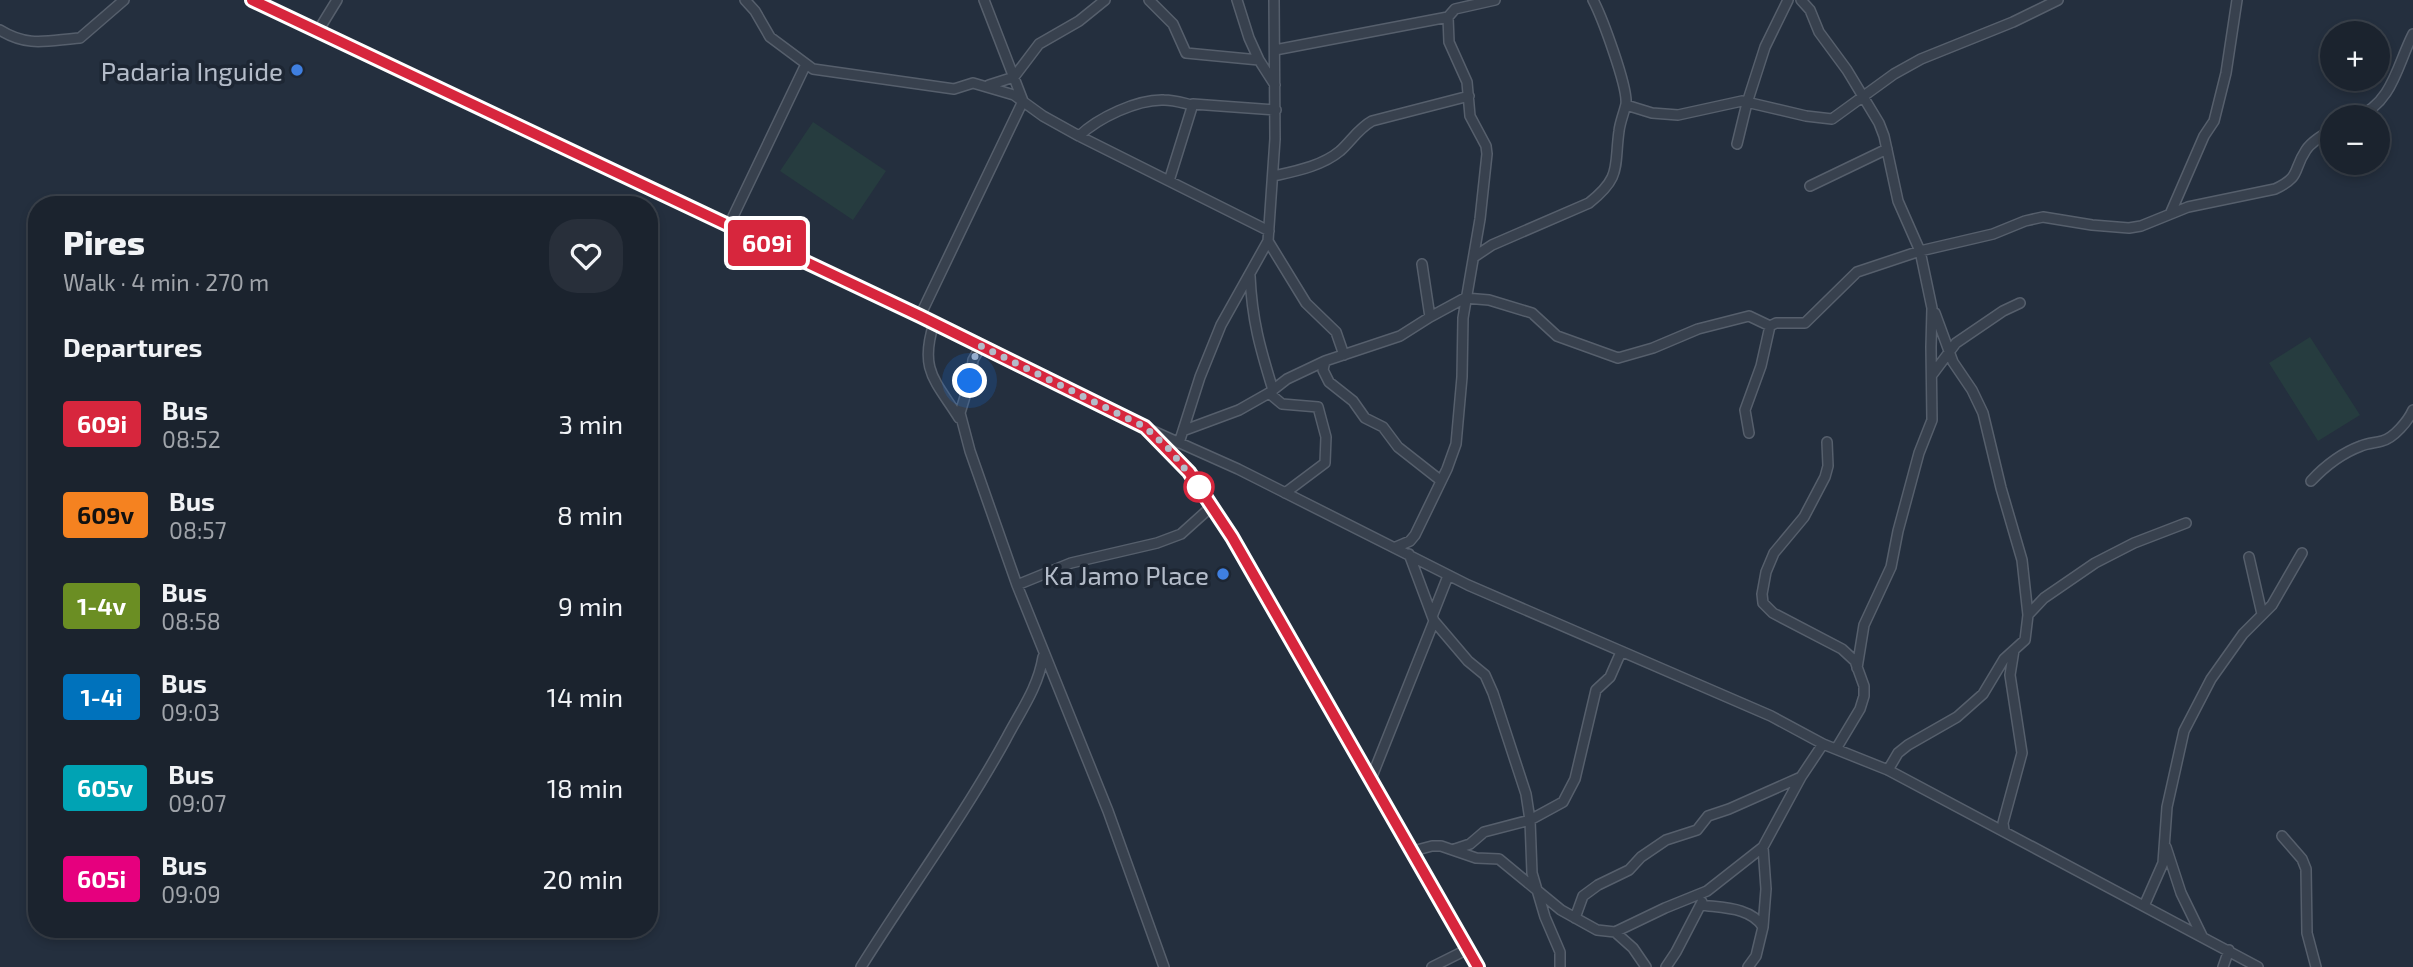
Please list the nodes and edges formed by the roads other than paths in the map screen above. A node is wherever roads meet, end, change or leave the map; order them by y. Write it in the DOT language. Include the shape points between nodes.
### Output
graph roads {
  1 [pos="124,0"];
  2 [pos="252,0"];
  3 [pos="337,0"];
  4 [pos="745,0"];
  5 [pos="984,0"];
  6 [pos="1149,0"];
  7 [pos="1237,0"];
  8 [pos="1274,0"];
  9 [pos="1495,0"];
  10 [pos="1593,0"];
  11 [pos="1788,0"];
  12 [pos="1801,0"];
  13 [pos="2058,0"];
  14 [pos="2237,0"];
  15 [pos="1106,1"];
  16 [pos="1448,17"];
  17 [pos="0,30"];
  18 [pos="318,31"];
  19 [pos="2413,34"];
  20 [pos="1275,50"];
  21 [pos="1259,60"];
  22 [pos="806,64"];
  23 [pos="1014,77"];
  24 [pos="984,86"];
  25 [pos="1276,86"];
  26 [pos="1469,96"];
  27 [pos="1863,96"];
  28 [pos="1023,101"];
  29 [pos="1746,103"];
  30 [pos="1192,105"];
  31 [pos="1626,105"];
  32 [pos="2378,105"];
  33 [pos="1276,110"];
  34 [pos="1079,136"];
  35 [pos="2320,139"];
  36 [pos="1737,144"];
  37 [pos="1886,149"];
  38 [pos="1274,176"];
  39 [pos="1169,181"];
  40 [pos="1810,186"];
  41 [pos="2171,212"];
  42 [pos="729,225"];
  43 [pos="1269,236"];
  44 [pos="1476,239"];
  45 [pos="1492,245"];
  46 [pos="1920,251"];
  47 [pos="1474,257"];
  48 [pos="1422,264"];
  49 [pos="1250,276"];
  50 [pos="1465,298"];
  51 [pos="2020,303"];
  52 [pos="1449,307"];
  53 [pos="1932,309"];
  54 [pos="920,316"];
  55 [pos="1430,317"];
  56 [pos="1463,318"];
  57 [pos="934,323"];
  58 [pos="1770,326"];
  59 [pos="981,346"];
  60 [pos="1950,351"];
  61 [pos="1344,355"];
  62 [pos="1325,361"];
  63 [pos="1932,375"];
  64 [pos="1271,392"];
  65 [pos="2412,413"];
  66 [pos="960,420"];
  67 [pos="1145,427"];
  68 [pos="1185,430"];
  69 [pos="1749,433"];
  70 [pos="1827,442"];
  71 [pos="1179,443"];
  72 [pos="1440,480"];
  73 [pos="2311,481"];
  74 [pos="1285,493"];
  75 [pos="1211,507"];
  76 [pos="2186,523"];
  77 [pos="1396,547"];
  78 [pos="2302,553"];
  79 [pos="1409,554"];
  80 [pos="2249,557"];
  81 [pos="1448,576"];
  82 [pos="1017,585"];
  83 [pos="1468,585"];
  84 [pos="1444,586"];
  85 [pos="2262,614"];
  86 [pos="2028,615"];
  87 [pos="1434,617"];
  88 [pos="2014,650"];
  89 [pos="1620,652"];
  90 [pos="1043,655"];
  91 [pos="1857,668"];
  92 [pos="1822,744"];
  93 [pos="1836,749"];
  94 [pos="1888,770"];
  95 [pos="1801,777"];
  96 [pos="1371,779"];
  97 [pos="1530,820"];
  98 [pos="2004,830"];
  99 [pos="2282,836"];
  100 [pos="2165,842"];
  101 [pos="1763,847"];
  102 [pos="1455,849"];
  103 [pos="1413,851"];
  104 [pos="1536,891"];
  105 [pos="1707,891"];
  106 [pos="1700,905"];
  107 [pos="2144,906"];
  108 [pos="1575,918"];
  109 [pos="1763,927"];
  110 [pos="1615,932"];
  111 [pos="2202,936"];
  112 [pos="1468,949"];
  113 [pos="2229,950"];
  114 [pos="861,967"];
  115 [pos="1164,967"];
  116 [pos="1432,967"];
  117 [pos="1478,967"];
  118 [pos="1560,967"];
  119 [pos="1646,967"];
  120 [pos="1666,967"];
  121 [pos="1748,967"];
  122 [pos="2223,967"];
  123 [pos="2258,967"];
  124 [pos="2316,967"];
  1 -- 17 [label="street" via="80,38 34,43"];
  2 -- 18 [label="street"];
  3 -- 18 [label="street"];
  4 -- 22 [label="street" via="770,37"];
  5 -- 23 [label="street"];
  6 -- 21 [label="street" via="1173,24 1186,53"];
  7 -- 21 [label="street"];
  8 -- 20 [label="street"];
  9 -- 16 [label="street" via="1455,9"];
  10 -- 31 [label="street" via="1605,23"];
  11 -- 29 [label="street" via="1765,47"];
  12 -- 27 [label="street"];
  13 -- 27 [label="street" via="1921,59"];
  14 -- 41 [label="street" via="2214,121"];
  15 -- 23 [label="street" via="1039,44"];
  16 -- 20 [label="street"];
  16 -- 26 [label="street" via="1449,42"];
  18 -- 42 [label="street"];
  19 -- 32 [label="street"];
  20 -- 25 [label="street"];
  21 -- 25 [label="street"];
  22 -- 24 [label="street" via="817,70 954,89 970,83"];
  22 -- 42 [label="street"];
  23 -- 24 [label="street"];
  23 -- 28 [label="street"];
  24 -- 28 [label="street"];
  25 -- 33 [label="street"];
  26 -- 38 [label="street" via="1372,121 1327,159"];
  26 -- 44 [label="street" via="1470,116 1488,153"];
  27 -- 29 [label="street" via="1832,119"];
  27 -- 37 [label="street" via="1879,123"];
  28 -- 34 [label="street"];
  28 -- 54 [label="street"];
  29 -- 31 [label="street" via="1734,101 1678,115"];
  29 -- 36 [label="street"];
  30 -- 33 [label="street"];
  30 -- 34 [label="street" via="1166,100 1140,104 1094,122"];
  30 -- 39 [label="street"];
  31 -- 45 [label="street" via="1618,162 1602,192 1578,209"];
  33 -- 38 [label="street"];
  34 -- 39 [label="street"];
  35 -- 41 [label="street" via="2307,148 2297,174 2275,189"];
  37 -- 40 [label="street"];
  37 -- 46 [label="street" via="1898,201"];
  38 -- 43 [label="street"];
  39 -- 43 [label="street"];
  41 -- 46 [label="street" via="2129,228 2036,218"];
  42 -- 54 [label="street"];
  43 -- 49 [label="street"];
  43 -- 61 [label="street" via="1306,303 1336,332"];
  44 -- 45 [label="street"];
  44 -- 47 [label="street"];
  45 -- 47 [label="street"];
  46 -- 53 [label="street"];
  46 -- 58 [label="street" via="1857,272 1805,323"];
  47 -- 50 [label="street"];
  48 -- 55 [label="street"];
  49 -- 64 [label="street" via="1256,338"];
  49 -- 68 [label="street" via="1210,351"];
  50 -- 52 [label="street"];
  50 -- 56 [label="street"];
  50 -- 58 [label="street" via="1532,313 1557,336 1618,358 1749,316"];
  51 -- 60 [label="street" via="2003,310"];
  52 -- 55 [label="street"];
  52 -- 56 [label="street"];
  53 -- 60 [label="street"];
  53 -- 63 [label="street"];
  54 -- 57 [label="street"];
  55 -- 61 [label="street" via="1400,337"];
  56 -- 72 [label="street" via="1458,435"];
  57 -- 59 [label="street"];
  57 -- 66 [label="street" via="926,347 932,374"];
  58 -- 69 [label="street" via="1745,410"];
  59 -- 66 [label="street" via="973,360"];
  59 -- 67 [label="street"];
  60 -- 63 [label="street"];
  60 -- 86 [label="street" via="1983,414 2022,560"];
  61 -- 62 [label="street"];
  62 -- 64 [label="street"];
  62 -- 72 [label="street" via="1323,370 1329,382"];
  63 -- 91 [label="street" via="1932,420 1919,453 1891,567 1864,625"];
  64 -- 68 [label="street" via="1239,410"];
  64 -- 74 [label="street" via="1282,404 1318,407 1326,437 1325,463"];
  65 -- 73 [label="street" via="2385,441 2359,446"];
  66 -- 82 [label="street"];
  67 -- 71 [label="street"];
  67 -- 75 [label="street" via="1189,472"];
  68 -- 71 [label="street"];
  70 -- 91 [label="street" via="1825,477 1804,517 1774,553 1766,572 1763,603 1773,613 1849,654"];
  71 -- 74 [label="street"];
  72 -- 77 [label="street" via="1415,535"];
  74 -- 77 [label="street"];
  75 -- 82 [label="street" via="1181,534 1071,563"];
  75 -- 96 [label="street"];
  76 -- 86 [label="street" via="2095,563"];
  77 -- 79 [label="street"];
  78 -- 85 [label="street"];
  79 -- 81 [label="street"];
  79 -- 87 [label="street"];
  80 -- 85 [label="street"];
  81 -- 83 [label="street"];
  81 -- 84 [label="street"];
  82 -- 90 [label="street"];
  83 -- 84 [label="street"];
  83 -- 89 [label="street"];
  84 -- 87 [label="street"];
  85 -- 100 [label="street" via="2211,679 2184,731 2167,807"];
  86 -- 88 [label="street" via="2025,639"];
  87 -- 96 [label="street"];
  87 -- 97 [label="street" via="1468,661 1485,675 1521,776"];
  88 -- 94 [label="street" via="1973,705 1908,745"];
  88 -- 98 [label="street" via="2010,675 2022,753"];
  89 -- 92 [label="street" via="1771,716"];
  89 -- 97 [label="street" via="1610,677 1595,690 1572,788 1563,802"];
  90 -- 114 [label="street" via="1035,686 985,778"];
  90 -- 115 [label="street" via="1108,811"];
  91 -- 93 [label="street" via="1864,696"];
  92 -- 93 [label="street"];
  92 -- 95 [label="street"];
  93 -- 94 [label="street"];
  94 -- 98 [label="street"];
  95 -- 101 [label="street"];
  95 -- 108 [label="street" via="1708,816 1697,830 1666,840 1629,870 1583,896"];
  96 -- 103 [label="street"];
  97 -- 102 [label="street" via="1494,828"];
  97 -- 104 [label="street"];
  98 -- 107 [label="street"];
  99 -- 124 [label="street" via="2306,869 2307,933"];
  100 -- 107 [label="street" via="2163,863"];
  100 -- 111 [label="street" via="2181,893"];
  101 -- 105 [label="street"];
  101 -- 109 [label="street"];
  102 -- 103 [label="street" via="1432,846"];
  102 -- 104 [label="street" via="1476,858 1499,859"];
  103 -- 112 [label="street"];
  104 -- 108 [label="street"];
  104 -- 118 [label="street" via="1560,952"];
  105 -- 106 [label="street"];
  105 -- 110 [label="street"];
  106 -- 109 [label="street" via="1744,912"];
  106 -- 120 [label="street"];
  107 -- 111 [label="street"];
  108 -- 110 [label="street" via="1597,930"];
  109 -- 121 [label="street" via="1756,956"];
  110 -- 119 [label="street"];
  111 -- 113 [label="street"];
  112 -- 116 [label="street"];
  112 -- 117 [label="street"];
  113 -- 122 [label="street"];
  113 -- 123 [label="street"];
}
